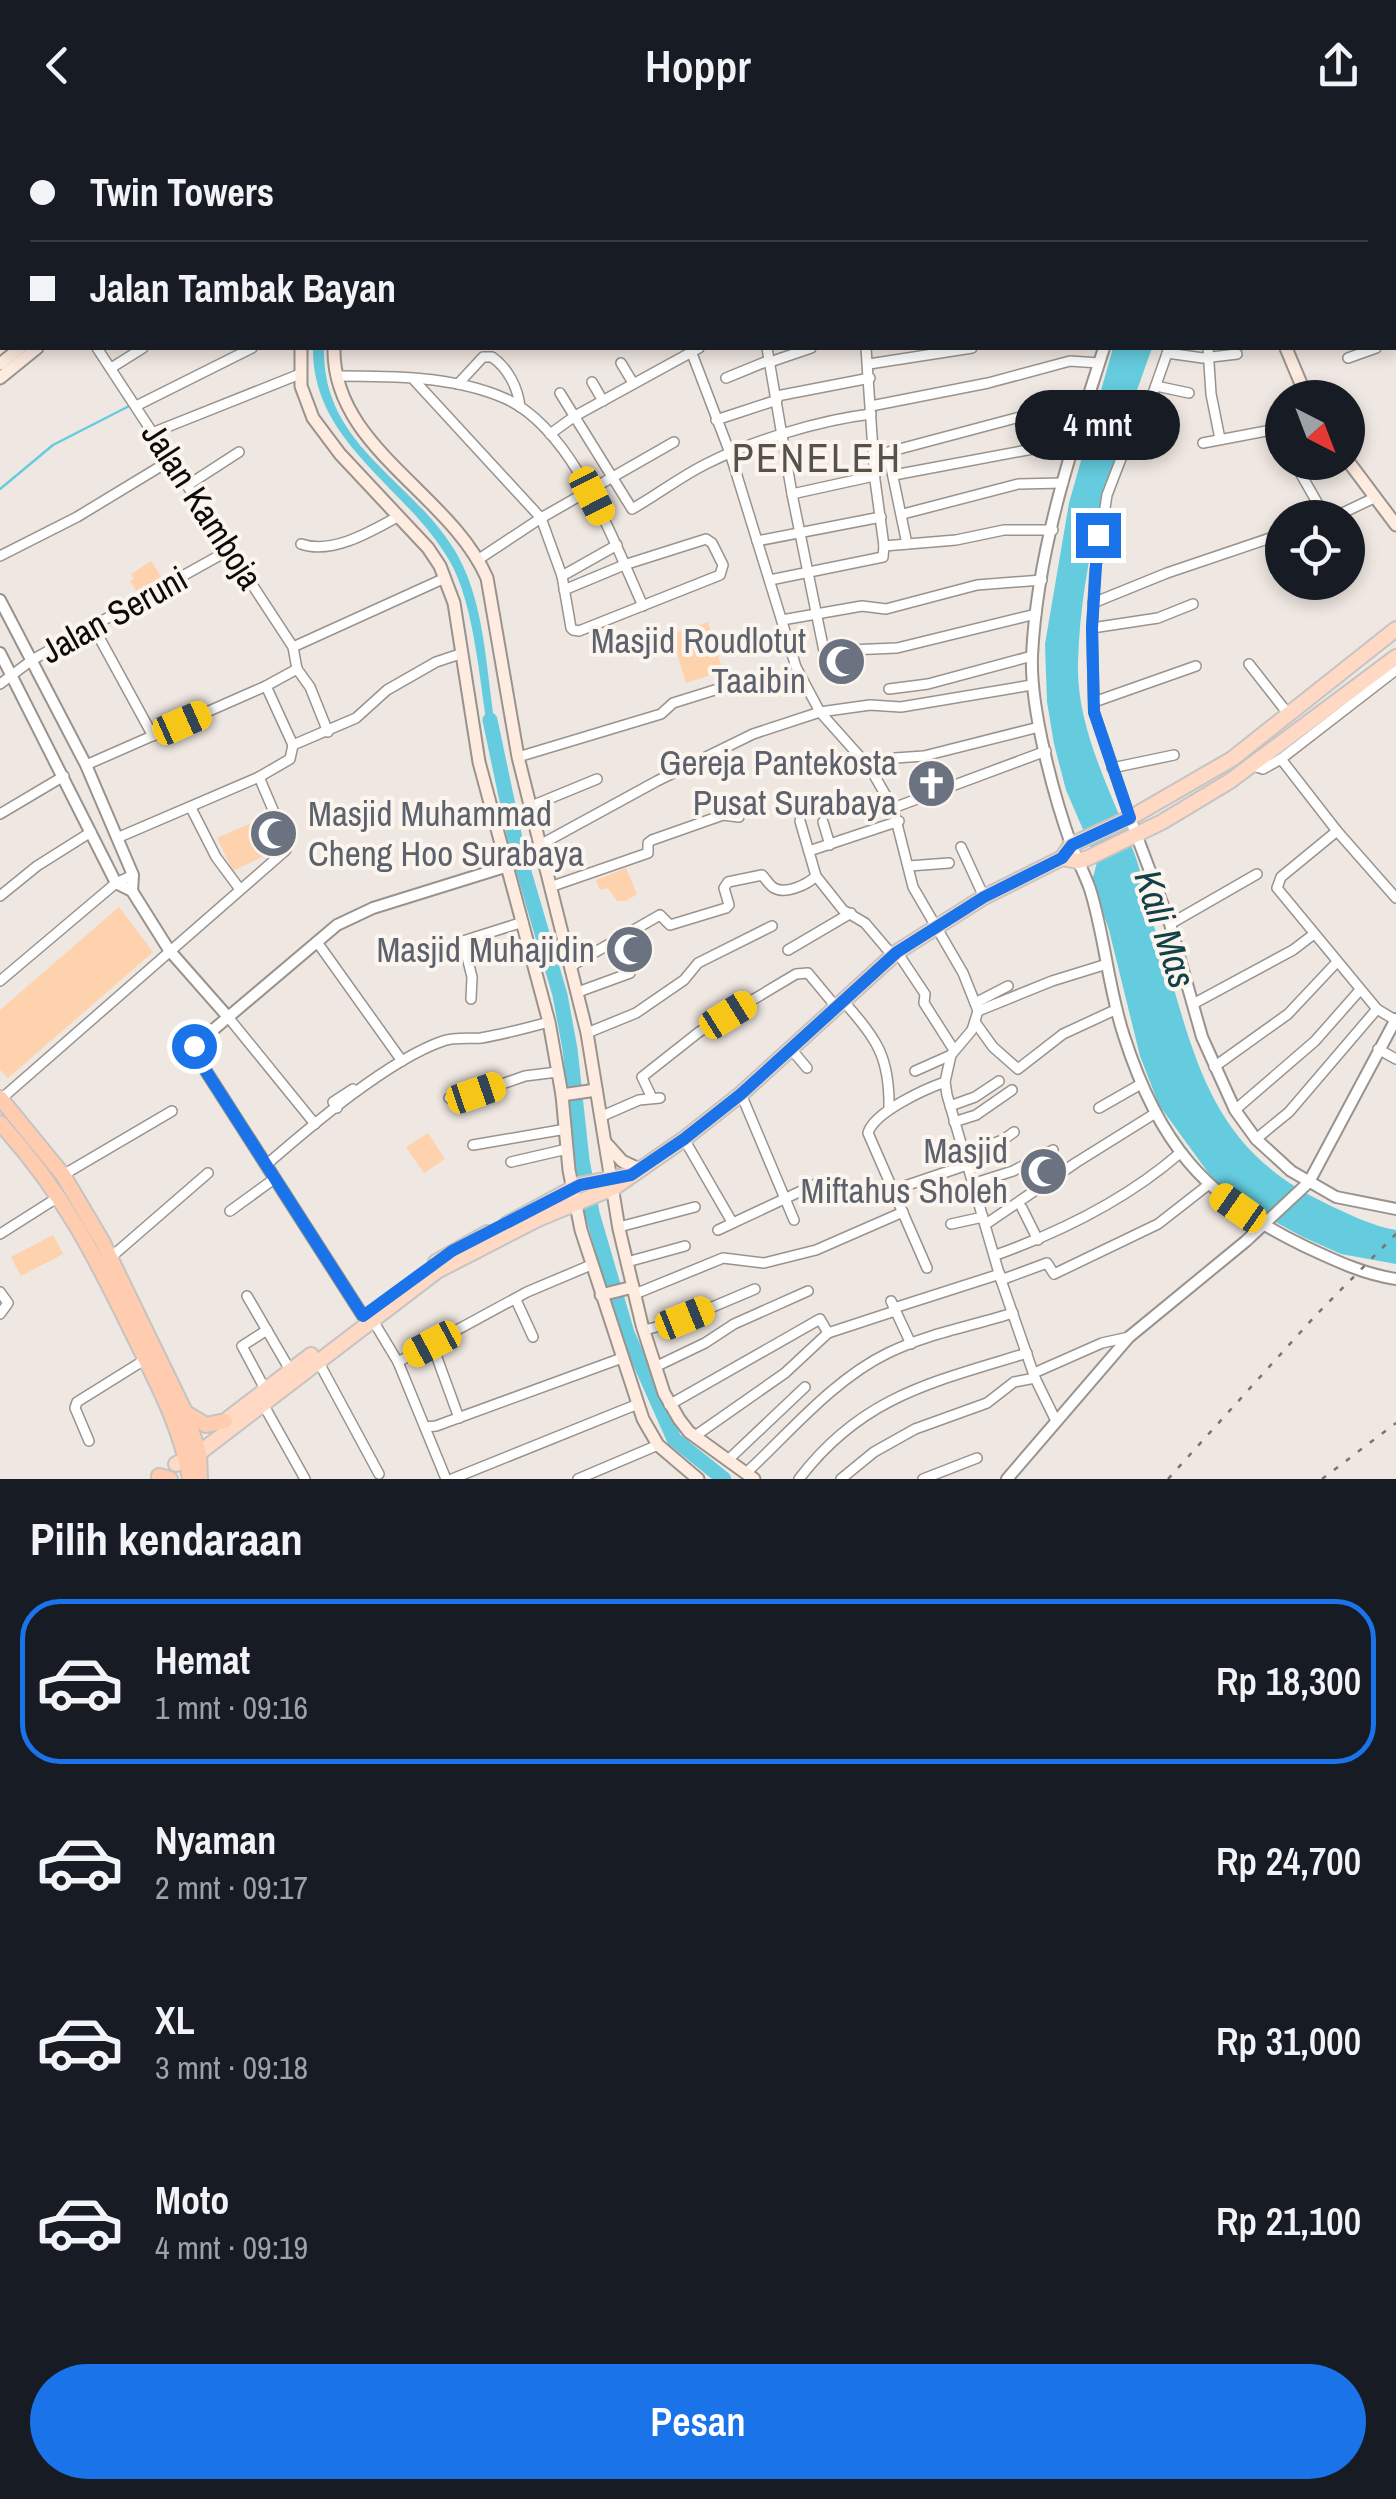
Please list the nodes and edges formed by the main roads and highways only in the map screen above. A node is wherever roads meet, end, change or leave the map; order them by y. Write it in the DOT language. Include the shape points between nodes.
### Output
graph roads {
  1 [pos="34,350"];
  2 [pos="301,350"];
  3 [pos="334,350"];
  4 [pos="1287,350"];
  5 [pos="0,378"];
  6 [pos="1300,380"];
  7 [pos="1361,480"];
  8 [pos="1396,525"];
  9 [pos="1396,629"];
  10 [pos="1396,657"];
  11 [pos="1170,795"];
  12 [pos="1181,811"];
  13 [pos="1062,858"];
  14 [pos="594,1091"];
  15 [pos="566,1095"];
  16 [pos="0,1098"];
  17 [pos="21,1122"];
  18 [pos="4,1128"];
  19 [pos="603,1139"];
  20 [pos="635,1172"];
  21 [pos="606,1184"];
  22 [pos="578,1194"];
  23 [pos="631,1290"];
  24 [pos="605,1294"];
  25 [pos="367,1317"];
  26 [pos="264,1396"];
  27 [pos="185,1412"];
  28 [pos="225,1422"];
  29 [pos="189,1455"];
  30 [pos="750,1476"];
  31 [pos="162,1478"];
  32 [pos="190,1479"];
  33 [pos="200,1479"];
  34 [pos="698,1479"];
  1 -- 5 [label="main road"];
  2 -- 15 [label="main road" via="304,397 322,432 428,548 454,603 480,762"];
  3 -- 14 [label="main road" via="342,398 362,431 479,560 529,807 587,1033"];
  4 -- 6 [label="main road"];
  7 -- 8 [label="main road"];
  9 -- 11 [label="main road" via="1232,759"];
  10 -- 12 [label="main road" via="1360,690"];
  11 -- 12 [label="main road" via="1171,806"];
  11 -- 13 [label="main road" via="1077,842"];
  12 -- 13 [label="main road" via="1083,859"];
  13 -- 20 [label="main road" via="984,897 895,954 741,1094"];
  14 -- 15 [label="main road"];
  14 -- 19 [label="main road"];
  15 -- 22 [label="main road" via="567,1150"];
  16 -- 17 [label="highway"];
  17 -- 18 [label="highway"];
  17 -- 27 [label="highway" via="63,1176 110,1258"];
  18 -- 29 [label="highway" via="88,1240"];
  19 -- 20 [label="main road"];
  19 -- 21 [label="main road"];
  20 -- 21 [label="main road"];
  21 -- 22 [label="main road"];
  21 -- 23 [label="main road"];
  22 -- 24 [label="main road" via="591,1264"];
  22 -- 25 [label="main road" via="454,1256"];
  23 -- 24 [label="main road"];
  23 -- 30 [label="main road" via="669,1405 696,1436"];
  24 -- 34 [label="main road" via="638,1404 658,1445"];
  25 -- 26 [label="main road" via="318,1361"];
  25 -- 26 [label="main road"];
  26 -- 28 [label="main road"];
  26 -- 29 [label="main road"];
  27 -- 28 [label="highway" via="206,1424"];
  27 -- 29 [label="highway"];
  28 -- 29 [label="main road"];
  29 -- 31 [label="main road"];
  29 -- 32 [label="highway"];
  29 -- 33 [label="highway"];
}
